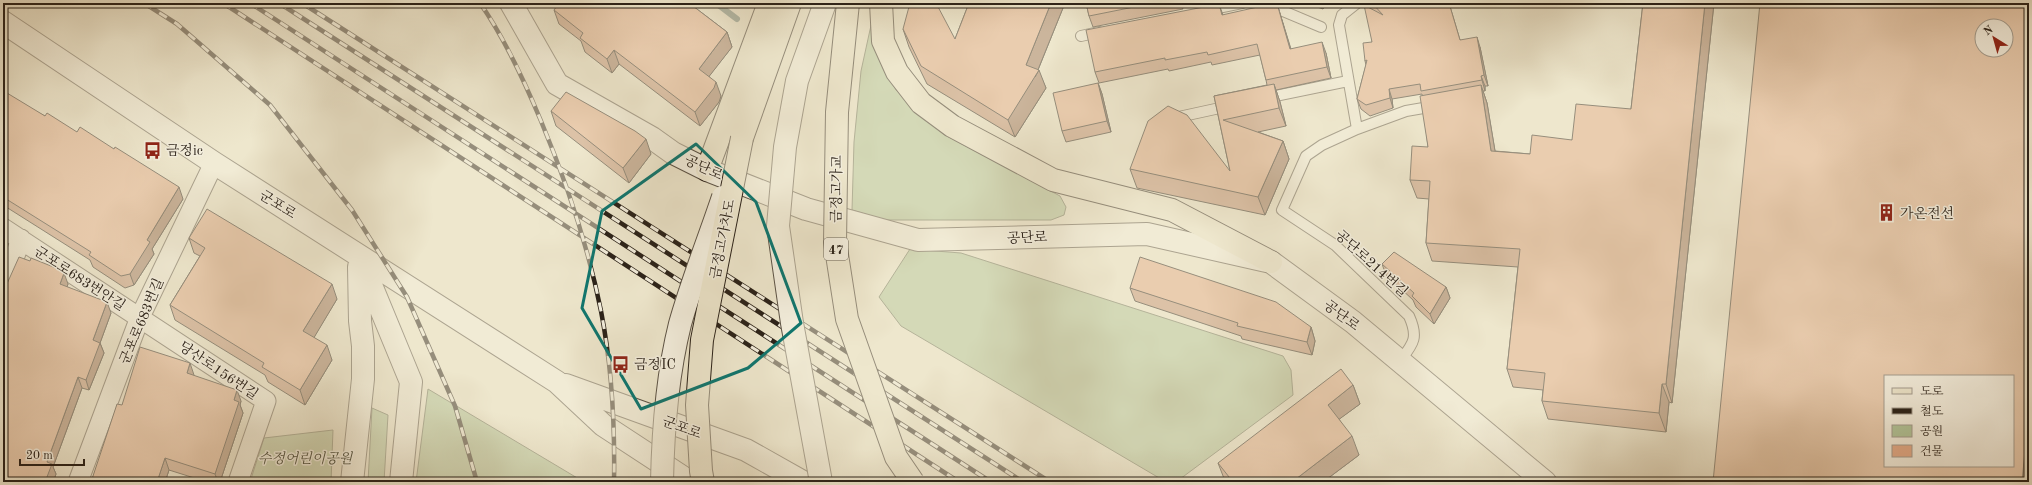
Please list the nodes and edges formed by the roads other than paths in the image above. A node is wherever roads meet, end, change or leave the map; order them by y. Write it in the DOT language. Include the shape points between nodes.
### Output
graph roads {
  1 [pos="511,3"];
  2 [pos="769,3"];
  3 [pos="790,3"];
  4 [pos="825,3"];
  5 [pos="848,3"];
  6 [pos="881,3"];
  7 [pos="1242,3"];
  8 [pos="1264,3"];
  9 [pos="1355,3"];
  10 [pos="1196,12"];
  11 [pos="3,22"];
  12 [pos="1322,27"];
  13 [pos="1112,30"];
  14 [pos="1081,36"];
  15 [pos="1348,81"];
  16 [pos="1257,100"];
  17 [pos="1242,104"];
  18 [pos="1442,104"];
  19 [pos="1166,120"];
  20 [pos="1357,129"];
  21 [pos="742,138"];
  22 [pos="214,163"];
  23 [pos="706,170"];
  24 [pos="3,228"];
  25 [pos="21,239"];
  26 [pos="359,256"];
  27 [pos="1271,262"];
  28 [pos="3,289"];
  29 [pos="140,317"];
  30 [pos="1400,361"];
  31 [pos="557,382"];
  32 [pos="78,482"];
  33 [pos="238,482"];
  34 [pos="352,482"];
  35 [pos="401,482"];
  36 [pos="662,482"];
  37 [pos="690,482"];
  38 [pos="703,482"];
  39 [pos="803,482"];
  40 [pos="821,482"];
  41 [pos="913,482"];
  42 [pos="1545,482"];
  1 -- 23 [label="street, 공단로" via="557,84"];
  2 -- 23 [label="main road"];
  3 -- 21 [label="main road, 금정고가차도"];
  4 -- 40 [label="street, bridge" via="797,81 785,147 778,226 792,323"];
  5 -- 41 [label="main road, 금정고가교 / 47, bridge" via="837,112 835,242 846,319 896,457"];
  6 -- 27 [label="main road" via="884,41 897,72 921,102 952,126 1053,180 1172,210"];
  7 -- 10 [label="lane"];
  8 -- 12 [label="lane"];
  9 -- 15 [label="lane" via="1342,15 1339,25"];
  11 -- 22 [label="street, 군포로"];
  13 -- 14 [label="lane"];
  15 -- 16 [label="lane"];
  15 -- 20 [label="lane"];
  17 -- 19 [label="lane"];
  18 -- 20 [label="lane" via="1406,111"];
  20 -- 30 [label="lane, 공단로214번길" via="1322,145 1306,156 1282,210 1335,245 1409,316 1414,327 1414,343"];
  21 -- 36 [label="street, bridge" via="680,324 671,367 662,440"];
  21 -- 38 [label="main road, 금정고가차도, bridge" via="702,340 697,405"];
  22 -- 26 [label="street, 군포로"];
  22 -- 29 [label="street, 군포로683번길"];
  23 -- 27 [label="street, 공단로" via="806,210 918,240 1147,234"];
  24 -- 25 [label="street, 군포로683번안길"];
  25 -- 28 [label="street, 군포로683번안길"];
  25 -- 29 [label="street, 군포로683번안길"];
  26 -- 31 [label="street, 군포로"];
  26 -- 34 [label="street" via="363,379"];
  26 -- 35 [label="street" via="411,382"];
  27 -- 30 [label="street, 공단로" via="1353,322"];
  29 -- 32 [label="street, 군포로683번길"];
  29 -- 33 [label="street, 당산로156번길" via="266,401"];
  30 -- 42 [label="street, 공단로"];
  31 -- 37 [label="street, 군포로" via="603,425"];
  31 -- 39 [label="street, 군포로" via="746,450"];
}
